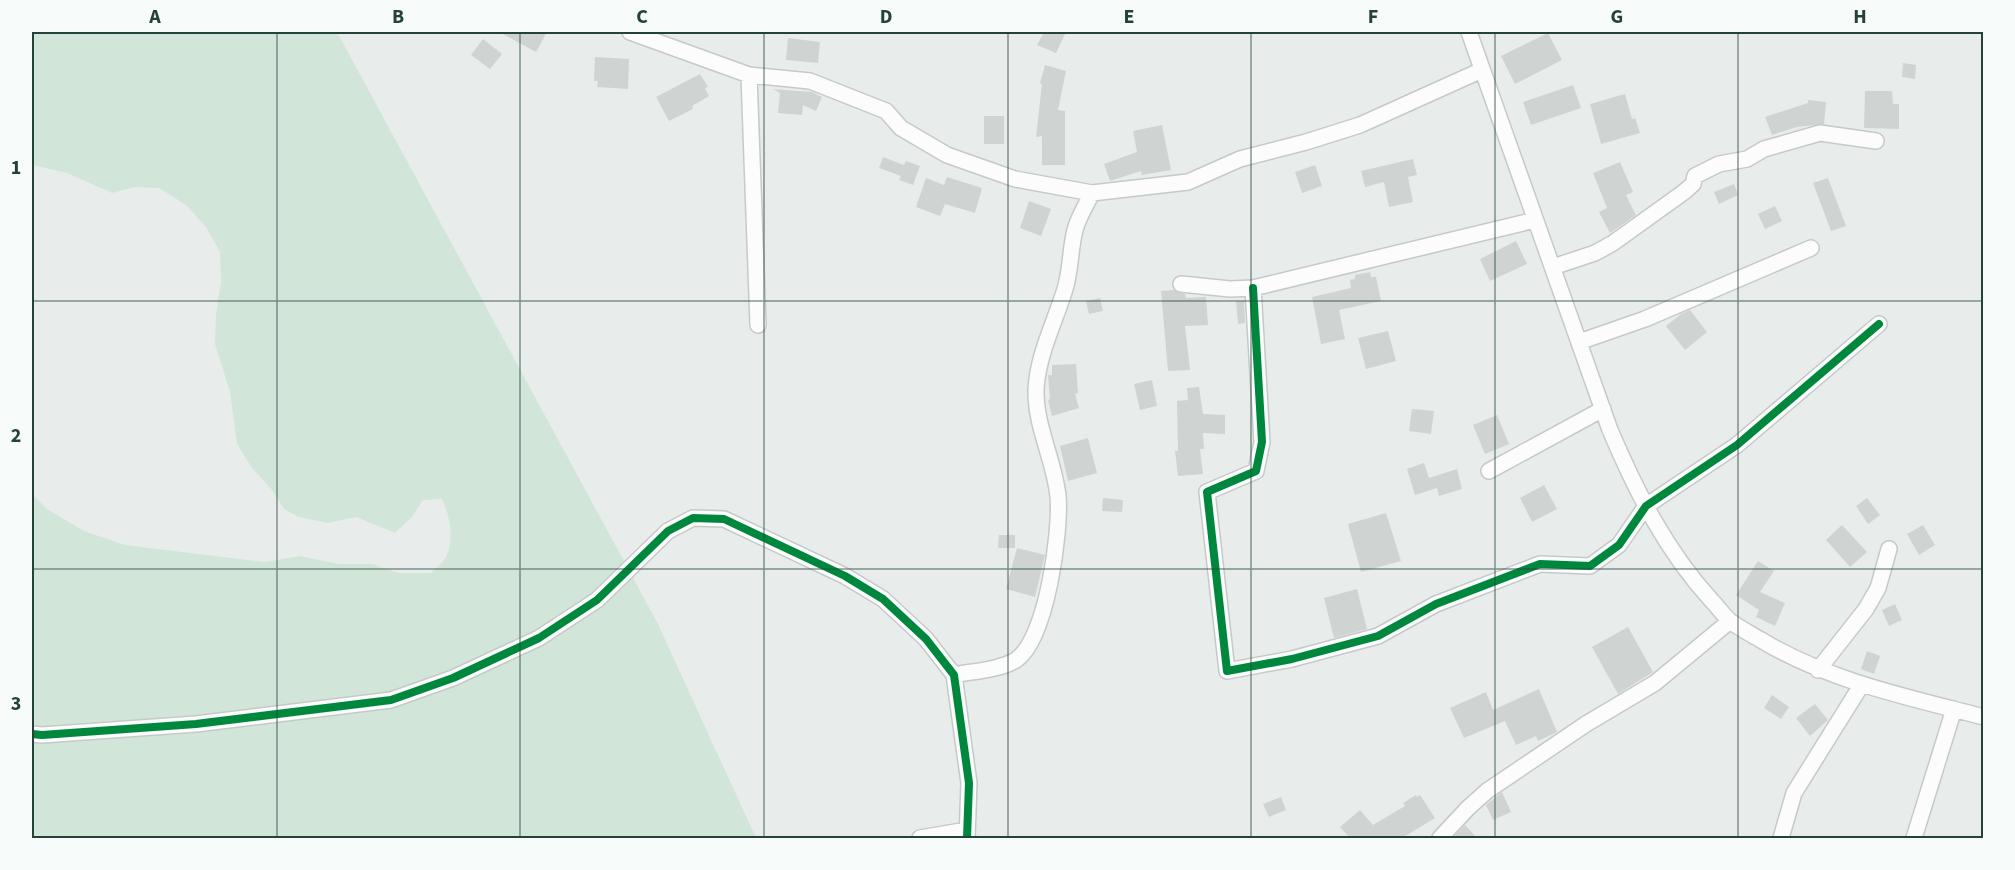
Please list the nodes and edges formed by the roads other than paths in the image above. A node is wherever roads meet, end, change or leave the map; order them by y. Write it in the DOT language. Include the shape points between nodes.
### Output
graph roads {
  1 [pos="630,32"];
  2 [pos="1469,32"];
  3 [pos="1482,69"];
  4 [pos="749,75"];
  5 [pos="1876,141"];
  6 [pos="1092,193"];
  7 [pos="1535,220"];
  8 [pos="1811,248"];
  9 [pos="1553,267"];
  10 [pos="1181,284"];
  11 [pos="1253,288"];
  12 [pos="1879,324"];
  13 [pos="758,325"];
  14 [pos="1579,342"];
  15 [pos="1603,409"];
  16 [pos="1489,471"];
  17 [pos="1646,506"];
  18 [pos="1889,549"];
  19 [pos="1731,621"];
  20 [pos="1818,670"];
  21 [pos="954,675"];
  22 [pos="1862,684"];
  23 [pos="1954,709"];
  24 [pos="1983,717"];
  25 [pos="32,734"];
  26 [pos="967,834"];
  27 [pos="920,838"];
  28 [pos="1440,838"];
  29 [pos="1780,838"];
  30 [pos="1914,838"];
  1 -- 4 [label="street"];
  2 -- 3 [label="street"];
  3 -- 6 [label="street" via="1360,125 1240,159 1188,182"];
  3 -- 7 [label="street"];
  4 -- 6 [label="street" via="810,81 886,111 901,128 947,155 1015,179"];
  4 -- 13 [label="street"];
  5 -- 9 [label="street" via="1820,133 1764,149 1746,159 1719,164 1695,176 1684,192 1613,243"];
  6 -- 21 [label="street" via="1075,229 1066,286 1039,366 1036,390 1038,417 1058,496 1055,566 1041,616 1018,659"];
  7 -- 9 [label="street"];
  7 -- 11 [label="street"];
  8 -- 14 [label="street" via="1645,319"];
  9 -- 14 [label="street"];
  10 -- 11 [label="street"];
  11 -- 17 [label="street" via="1262,442 1256,471 1207,492 1227,671 1378,636 1436,604 1540,564 1590,566 1619,545"];
  12 -- 17 [label="street" via="1737,445"];
  14 -- 15 [label="street"];
  15 -- 16 [label="street"];
  15 -- 17 [label="street" via="1632,482"];
  17 -- 19 [label="street" via="1695,582"];
  18 -- 20 [label="street" via="1878,588 1866,609"];
  19 -- 20 [label="street" via="1785,655"];
  19 -- 28 [label="street" via="1655,683 1487,791"];
  20 -- 22 [label="street"];
  21 -- 25 [label="street" via="926,639 883,599 864,587 724,519 693,518 668,531 597,600 539,638 453,678 391,700 196,724"];
  21 -- 26 [label="street" via="969,783"];
  22 -- 23 [label="street"];
  22 -- 29 [label="street" via="1794,793"];
  23 -- 24 [label="street"];
  23 -- 30 [label="street"];
  26 -- 27 [label="street"];
}
